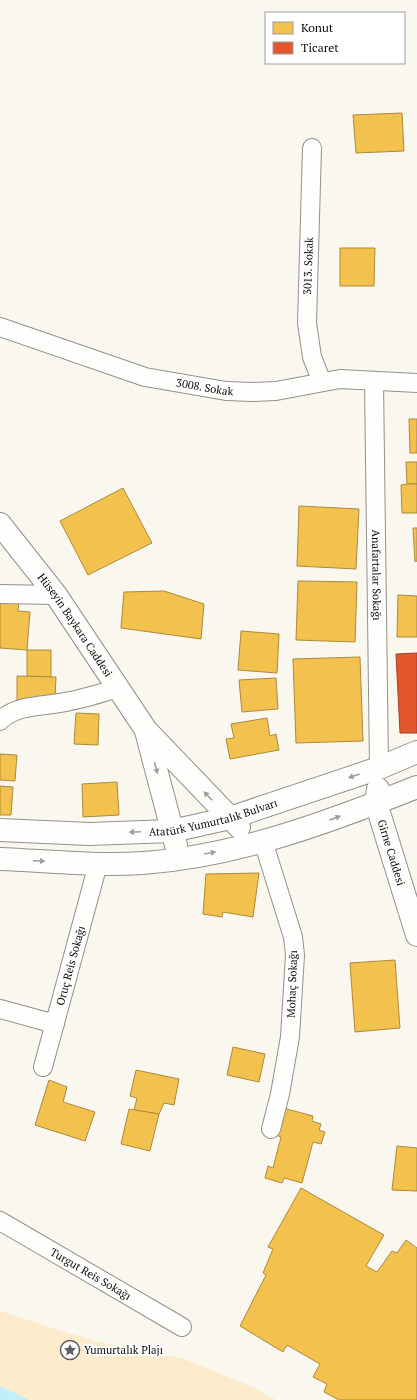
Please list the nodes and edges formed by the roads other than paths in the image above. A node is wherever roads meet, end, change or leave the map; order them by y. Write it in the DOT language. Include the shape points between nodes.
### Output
graph roads {
  1 [pos="312,148"];
  2 [pos="0,327"];
  3 [pos="374,381"];
  4 [pos="322,382"];
  5 [pos="417,383"];
  6 [pos="0,524"];
  7 [pos="0,594"];
  8 [pos="56,596"];
  9 [pos="118,688"];
  10 [pos="0,721"];
  11 [pos="146,730"];
  12 [pos="417,752"];
  13 [pos="379,768"];
  14 [pos="417,787"];
  15 [pos="376,803"];
  16 [pos="230,818"];
  17 [pos="0,830"];
  18 [pos="172,831"];
  19 [pos="259,842"];
  20 [pos="179,858"];
  21 [pos="0,859"];
  22 [pos="98,864"];
  23 [pos="417,935"];
  24 [pos="0,1009"];
  25 [pos="55,1024"];
  26 [pos="44,1067"];
  27 [pos="271,1129"];
  28 [pos="0,1221"];
  29 [pos="182,1327"];
  1 -- 4 [label="street, 3013. Sokak" via="307,323 312,357"];
  2 -- 4 [label="street, 3008. Sokak" via="144,377 226,391 252,392 276,391"];
  3 -- 4 [label="street, 3008. Sokak" via="340,379"];
  3 -- 5 [label="street, 3008. Sokak"];
  3 -- 13 [label="street, Anafartalar Sokağı"];
  6 -- 8 [label="street, Hüseyin Baykara Caddesi"];
  7 -- 8 [label="street"];
  8 -- 9 [label="street, Hüseyin Baykara Caddesi"];
  9 -- 10 [label="street" via="70,702 20,709 11,712"];
  9 -- 11 [label="street, Hüseyin Baykara Caddesi"];
  16 -- 11 [label="street, Hüseyin Baykara Caddesi, one-way"];
  11 -- 18 [label="street, Hüseyin Baykara Caddesi, one-way"];
  12 -- 13 [label="street, Atatürk Yumurtalık Bulvarı"];
  13 -- 15 [label="street, Girne Caddesi"];
  13 -- 16 [label="street, Atatürk Yumurtalık Bulvarı, one-way"];
  14 -- 15 [label="street"];
  19 -- 15 [label="street, one-way" via="320,824"];
  15 -- 23 [label="street, Girne Caddesi"];
  16 -- 18 [label="street, Atatürk Yumurtalık Bulvarı"];
  16 -- 19 [label="street, Hüseyin Baykara Caddesi"];
  18 -- 17 [label="street, Atatürk Yumurtalık Bulvarı, one-way" via="89,834"];
  18 -- 20 [label="street, Hüseyin Baykara Caddesi"];
  20 -- 19 [label="street, one-way"];
  19 -- 27 [label="street, Mohaç Sokağı" via="293,937 295,955 290,1037"];
  20 -- 22 [label="street" via="143,863"];
  21 -- 22 [label="street, one-way"];
  22 -- 25 [label="street, Oruç Reis Sokağı"];
  24 -- 25 [label="street"];
  25 -- 26 [label="street, Oruç Reis Sokağı"];
  28 -- 29 [label="street, Turgut Reis Sokağı"];
}
